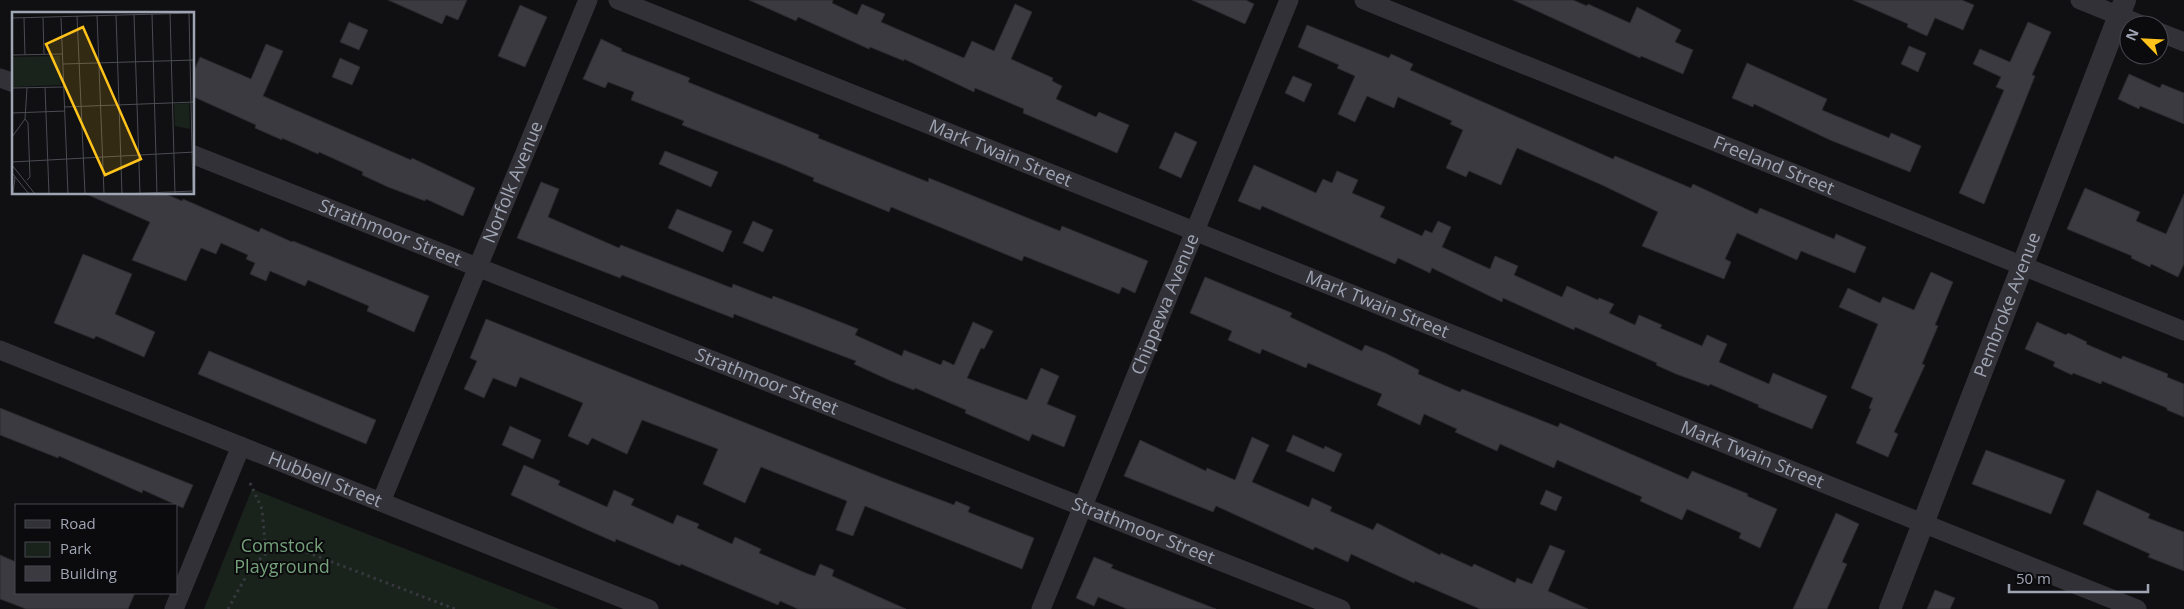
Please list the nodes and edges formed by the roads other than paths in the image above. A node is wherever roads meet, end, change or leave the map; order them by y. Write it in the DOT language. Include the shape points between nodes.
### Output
graph roads {
  1 [pos="588,0"];
  2 [pos="618,0"];
  3 [pos="1289,0"];
  4 [pos="1364,0"];
  5 [pos="2080,0"];
  6 [pos="2122,8"];
  7 [pos="2169,36"];
  8 [pos="2184,42"];
  9 [pos="0,78"];
  10 [pos="12,82"];
  11 [pos="195,155"];
  12 [pos="1195,230"];
  13 [pos="2022,266"];
  14 [pos="477,269"];
  15 [pos="2184,331"];
  16 [pos="0,350"];
  17 [pos="241,446"];
  18 [pos="380,502"];
  19 [pos="1082,507"];
  20 [pos="1923,523"];
  21 [pos="174,609"];
  22 [pos="649,609"];
  23 [pos="1040,609"];
  24 [pos="1341,609"];
  25 [pos="1890,609"];
  26 [pos="2136,609"];
  1 -- 14 [label="street, Norfolk Avenue"];
  2 -- 12 [label="street, Mark Twain Street"];
  3 -- 12 [label="street, Chippewa Avenue"];
  4 -- 13 [label="street, Freeland Street"];
  5 -- 6 [label="street"];
  6 -- 13 [label="street, Pembroke Avenue"];
  7 -- 8 [label="street"];
  9 -- 10 [label="street"];
  11 -- 14 [label="street, Strathmoor Street"];
  12 -- 19 [label="street, Chippewa Avenue"];
  12 -- 20 [label="street, Mark Twain Street"];
  13 -- 15 [label="street, Freeland Street"];
  13 -- 20 [label="street, Pembroke Avenue"];
  14 -- 18 [label="street, Norfolk Avenue"];
  14 -- 19 [label="street, Strathmoor Street"];
  16 -- 17 [label="street, Hubbell Street"];
  17 -- 18 [label="street, Hubbell Street"];
  17 -- 21 [label="street"];
  18 -- 22 [label="street, Hubbell Street"];
  19 -- 23 [label="street, Chippewa Avenue"];
  19 -- 24 [label="street, Strathmoor Street"];
  20 -- 25 [label="street, Pembroke Avenue"];
  20 -- 26 [label="street, Mark Twain Street"];
}
